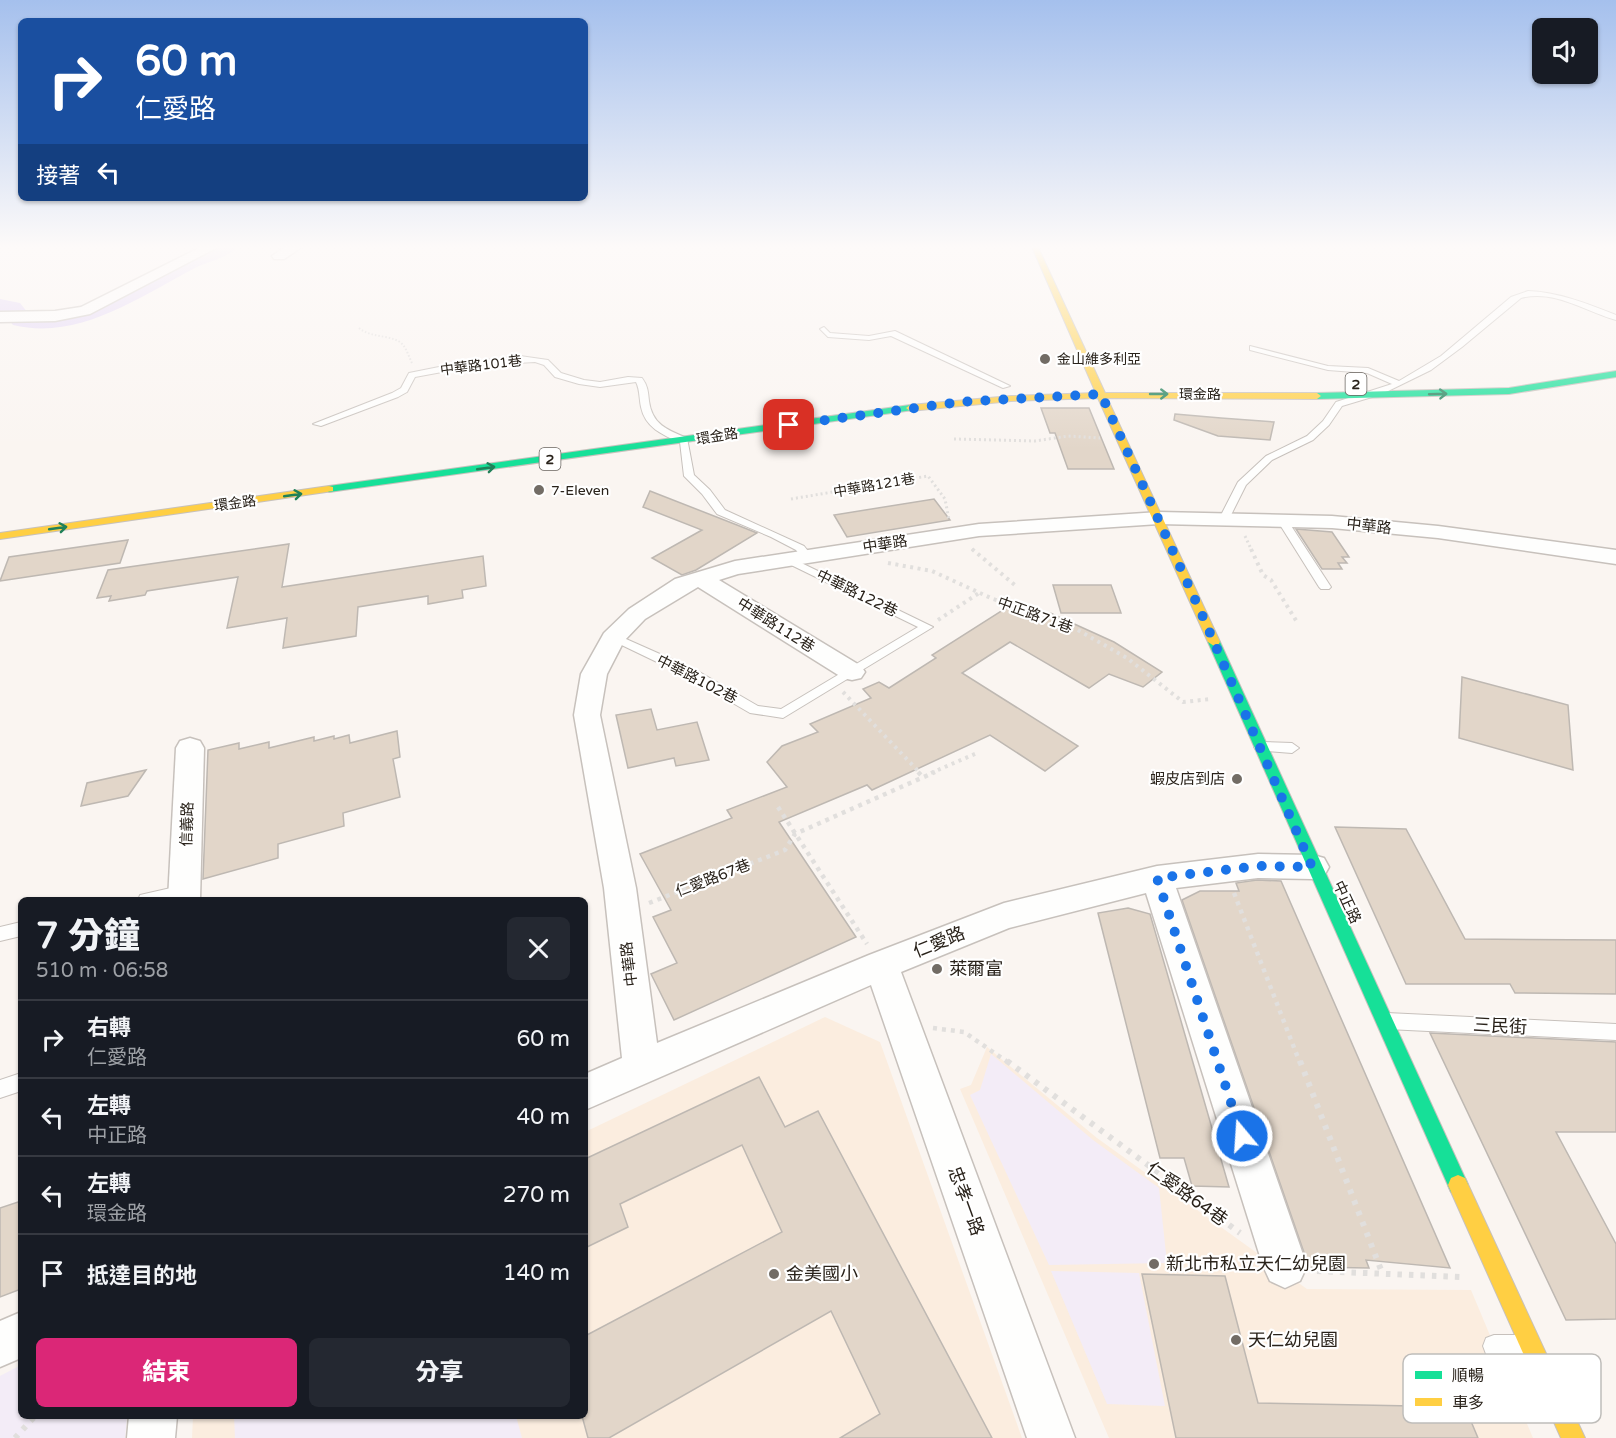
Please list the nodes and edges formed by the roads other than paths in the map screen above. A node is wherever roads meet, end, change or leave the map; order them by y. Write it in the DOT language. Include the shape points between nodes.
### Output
graph roads {
  1 [pos="66,314"];
  2 [pos="1065,314"];
  3 [pos="1496,314"];
  4 [pos="3,317"];
  5 [pos="824,329"];
  6 [pos="1253,348"];
  7 [pos="1585,364"];
  8 [pos="1616,374"];
  9 [pos="1399,384"];
  10 [pos="1006,386"];
  11 [pos="1098,387"];
  12 [pos="964,388"];
  13 [pos="931,392"];
  14 [pos="1374,396"];
  15 [pos="806,408"];
  16 [pos="760,415"];
  17 [pos="318,424"];
  18 [pos="657,429"];
  19 [pos="621,434"];
  20 [pos="684,441"];
  21 [pos="1158,518"];
  22 [pos="1230,519"];
  23 [pos="1282,520"];
  24 [pos="0,536"];
  25 [pos="796,557"];
  26 [pos="1616,557"];
  27 [pos="700,579"];
  28 [pos="1326,587"];
  29 [pos="613,638"];
  30 [pos="843,678"];
  31 [pos="1261,747"];
  32 [pos="190,748"];
  33 [pos="1292,748"];
  34 [pos="1312,867"];
  35 [pos="1157,878"];
  36 [pos="184,896"];
  37 [pos="18,930"];
  38 [pos="0,934"];
  39 [pos="881,965"];
  40 [pos="1384,1020"];
  41 [pos="1616,1032"];
  42 [pos="642,1068"];
  43 [pos="18,1083"];
  44 [pos="0,1089"];
  45 [pos="588,1091"];
  46 [pos="1285,1266"];
  47 [pos="18,1336"];
  48 [pos="0,1344"];
  49 [pos="1494,1346"];
  50 [pos="1531,1346"];
  51 [pos="1535,1354"];
  52 [pos="153,1419"];
  53 [pos="1566,1423"];
  54 [pos="151,1438"];
  55 [pos="1051,1438"];
  56 [pos="1573,1438"];
  1 -- 4 [label="street"];
  2 -- 11 [label="main road, 中正路"];
  3 -- 9 [label="lane" via="1431,368"];
  5 -- 10 [label="lane" via="828,335 869,338 892,333"];
  6 -- 9 [label="lane" via="1328,368 1368,371"];
  7 -- 9 [label="main road, 環金路 / 2" via="1496,378"];
  14 -- 8 [label="main road, 環金路 / 2, one-way" via="1509,391"];
  9 -- 11 [label="main road, 環金路 / 2"];
  9 -- 14 [label="lane"];
  10 -- 11 [label="main road, 環金路 / 2"];
  10 -- 12 [label="main road, 環金路 / 2"];
  11 -- 14 [label="main road, 環金路 / 2, one-way"];
  11 -- 20 [label="main road, 環金路 / 2" via="831,418"];
  11 -- 21 [label="main road, 中正路"];
  13 -- 15 [label="main road"];
  14 -- 22 [label="lane" via="1339,404 1310,438 1269,458 1242,484"];
  16 -- 18 [label="main road, 環金路"];
  17 -- 18 [label="lane, 中華路101巷" via="395,395 417,373 523,358 545,361 557,374 580,382 598,385 634,379 643,383 648,417"];
  18 -- 19 [label="main road, 環金路"];
  18 -- 20 [label="lane"];
  24 -- 20 [label="main road, 環金路 / 2, one-way"];
  20 -- 25 [label="lane" via="689,476 721,512 800,548"];
  21 -- 22 [label="street, 中華路"];
  21 -- 25 [label="street, 中華路" via="955,534"];
  21 -- 31 [label="main road, 中正路"];
  22 -- 23 [label="street, 中華路"];
  23 -- 26 [label="street, 中華路" via="1437,532"];
  23 -- 28 [label="lane"];
  25 -- 27 [label="street, 中華路"];
  25 -- 30 [label="lane, 中華路122巷" via="927,627"];
  27 -- 29 [label="street, 中華路" via="683,584 637,614"];
  27 -- 30 [label="street, 中華路112巷"];
  29 -- 30 [label="lane, 中華路102巷" via="691,673 754,710 783,714"];
  29 -- 42 [label="street, 中華路" via="594,674 587,715 623,913"];
  31 -- 33 [label="lane"];
  31 -- 34 [label="main road, 中正路"];
  32 -- 36 [label="street, 信義路"];
  34 -- 35 [label="street, 仁愛路" via="1258,866"];
  34 -- 40 [label="main road, 中正路"];
  35 -- 39 [label="street, 仁愛路" via="1004,916"];
  35 -- 46 [label="street"];
  37 -- 38 [label="lane"];
  39 -- 42 [label="street, 仁愛路"];
  39 -- 55 [label="street, 忠孝一路"];
  40 -- 41 [label="lane, 三民街"];
  40 -- 50 [label="main road, 中正路"];
  42 -- 45 [label="street, 仁愛路"];
  43 -- 44 [label="lane"];
  47 -- 48 [label="street"];
  49 -- 50 [label="lane"];
  50 -- 51 [label="main road, 中正路"];
  52 -- 54 [label="street"];
  53 -- 56 [label="main road, 中正路"];
}
